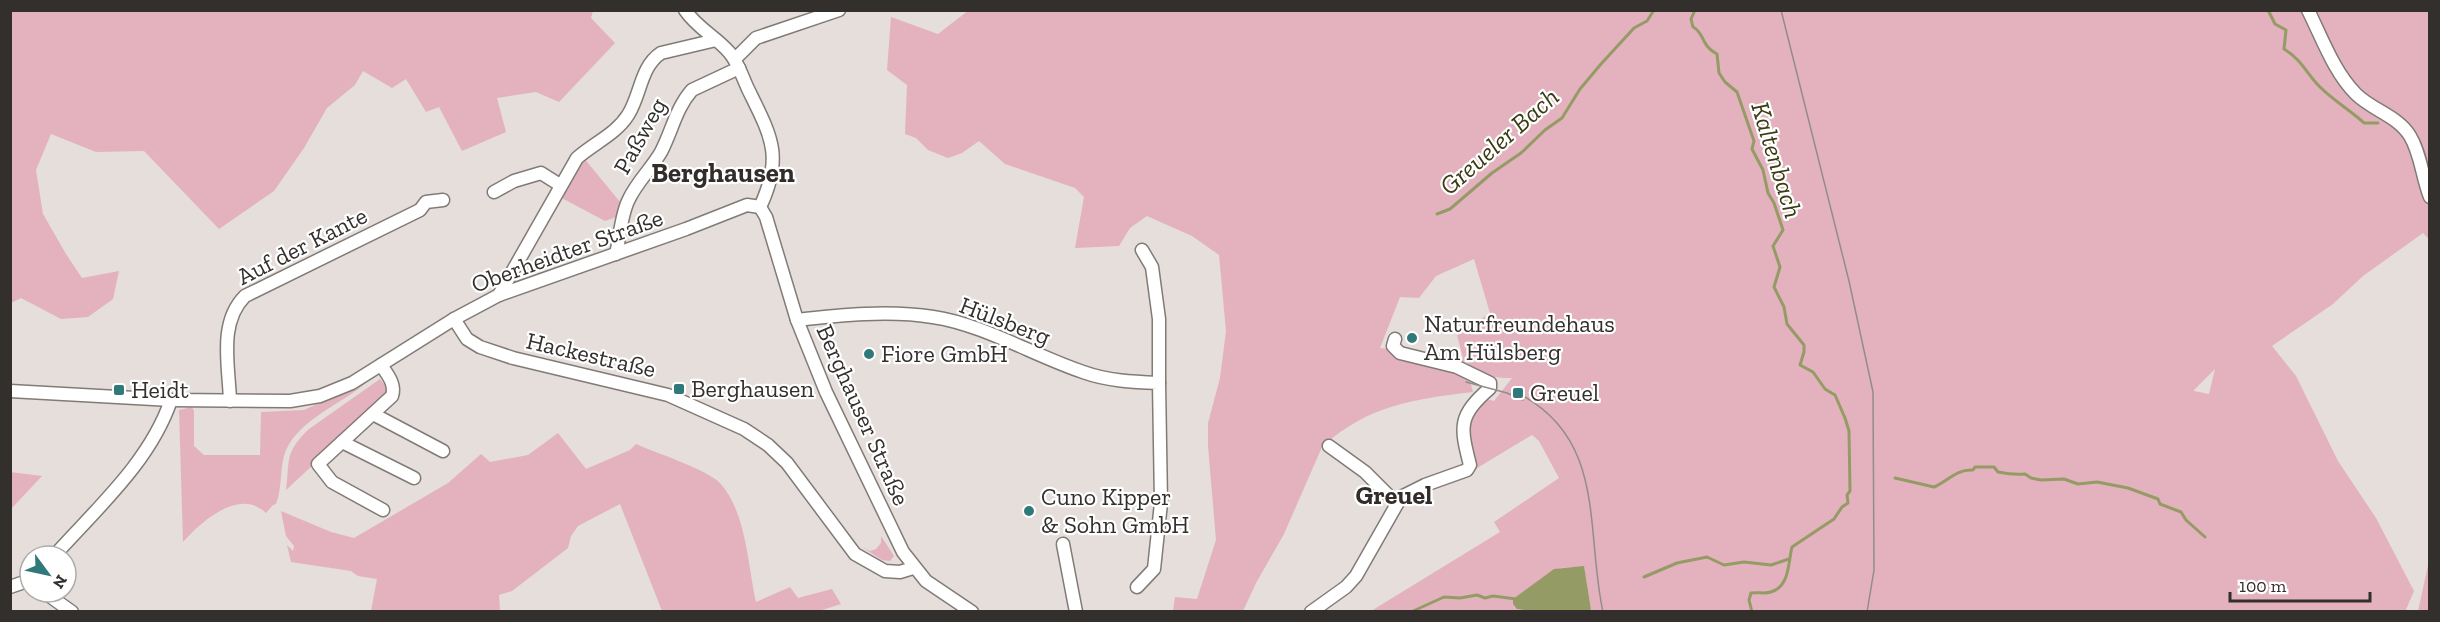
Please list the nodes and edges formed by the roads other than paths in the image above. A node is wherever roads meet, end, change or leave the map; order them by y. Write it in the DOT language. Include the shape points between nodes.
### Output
graph roads {
  1 [pos="684,10"];
  2 [pos="839,10"];
  3 [pos="2308,10"];
  4 [pos="716,40"];
  5 [pos="737,64"];
  6 [pos="560,185"];
  7 [pos="494,192"];
  8 [pos="2430,197"];
  9 [pos="443,200"];
  10 [pos="760,207"];
  11 [pos="1142,250"];
  12 [pos="616,254"];
  13 [pos="500,295"];
  14 [pos="453,319"];
  15 [pos="797,320"];
  16 [pos="1395,339"];
  17 [pos="381,365"];
  18 [pos="1159,383"];
  19 [pos="10,391"];
  20 [pos="171,400"];
  21 [pos="230,401"];
  22 [pos="373,414"];
  23 [pos="342,442"];
  24 [pos="1329,446"];
  25 [pos="443,451"];
  26 [pos="414,478"];
  27 [pos="1397,504"];
  28 [pos="383,510"];
  29 [pos="65,544"];
  30 [pos="1063,544"];
  31 [pos="913,568"];
  32 [pos="1137,587"];
  33 [pos="972,612"];
  34 [pos="1076,612"];
  35 [pos="1311,612"];
  1 -- 4 [label="street" via="703,32"];
  2 -- 5 [label="street, Paßweg" via="756,38"];
  3 -- 8 [label="street" via="2351,89 2411,136"];
  4 -- 5 [label="street"];
  4 -- 6 [label="street" via="653,58 629,114 577,158"];
  5 -- 10 [label="street" via="761,112 774,159 771,184"];
  5 -- 12 [label="street, Paßweg" via="687,96 662,149 628,200"];
  6 -- 7 [label="street" via="541,173"];
  6 -- 13 [label="street"];
  9 -- 21 [label="street, Auf der Kante" via="426,202 420,210 245,296 233,311 227,331"];
  10 -- 12 [label="street, Oberheidter Straße" via="747,205"];
  10 -- 15 [label="street, Berghauser Straße"];
  11 -- 18 [label="street" via="1152,267 1159,319"];
  12 -- 13 [label="street, Oberheidter Straße"];
  13 -- 14 [label="street, Oberheidter Straße"];
  14 -- 17 [label="street, Oberheidter Straße"];
  14 -- 31 [label="street, Hackestraße" via="467,339 480,347 668,395 744,429 787,463 855,554 885,571"];
  15 -- 18 [label="street, Hülsberg" via="862,314 933,317 963,324 1086,374"];
  15 -- 31 [label="street, Berghauser Straße" via="846,434"];
  16 -- 27 [label="street" via="1393,346 1400,353 1457,367 1490,382 1491,386 1472,405 1462,428 1470,465 1467,470 1407,493"];
  17 -- 21 [label="street, Oberheidter Straße" via="320,396"];
  17 -- 22 [label="street" via="394,392"];
  18 -- 32 [label="street" via="1161,503 1154,569"];
  19 -- 20 [label="street, Oberheidter Straße"];
  20 -- 21 [label="street, Oberheidter Straße"];
  20 -- 29 [label="street" via="156,435 120,484"];
  22 -- 23 [label="street"];
  22 -- 25 [label="street"];
  23 -- 26 [label="street"];
  23 -- 28 [label="street" via="318,464 332,482"];
  24 -- 27 [label="street" via="1365,472"];
  27 -- 35 [label="street" via="1356,576"];
  30 -- 34 [label="street"];
  31 -- 33 [label="street, Berghauser Straße"];
}
